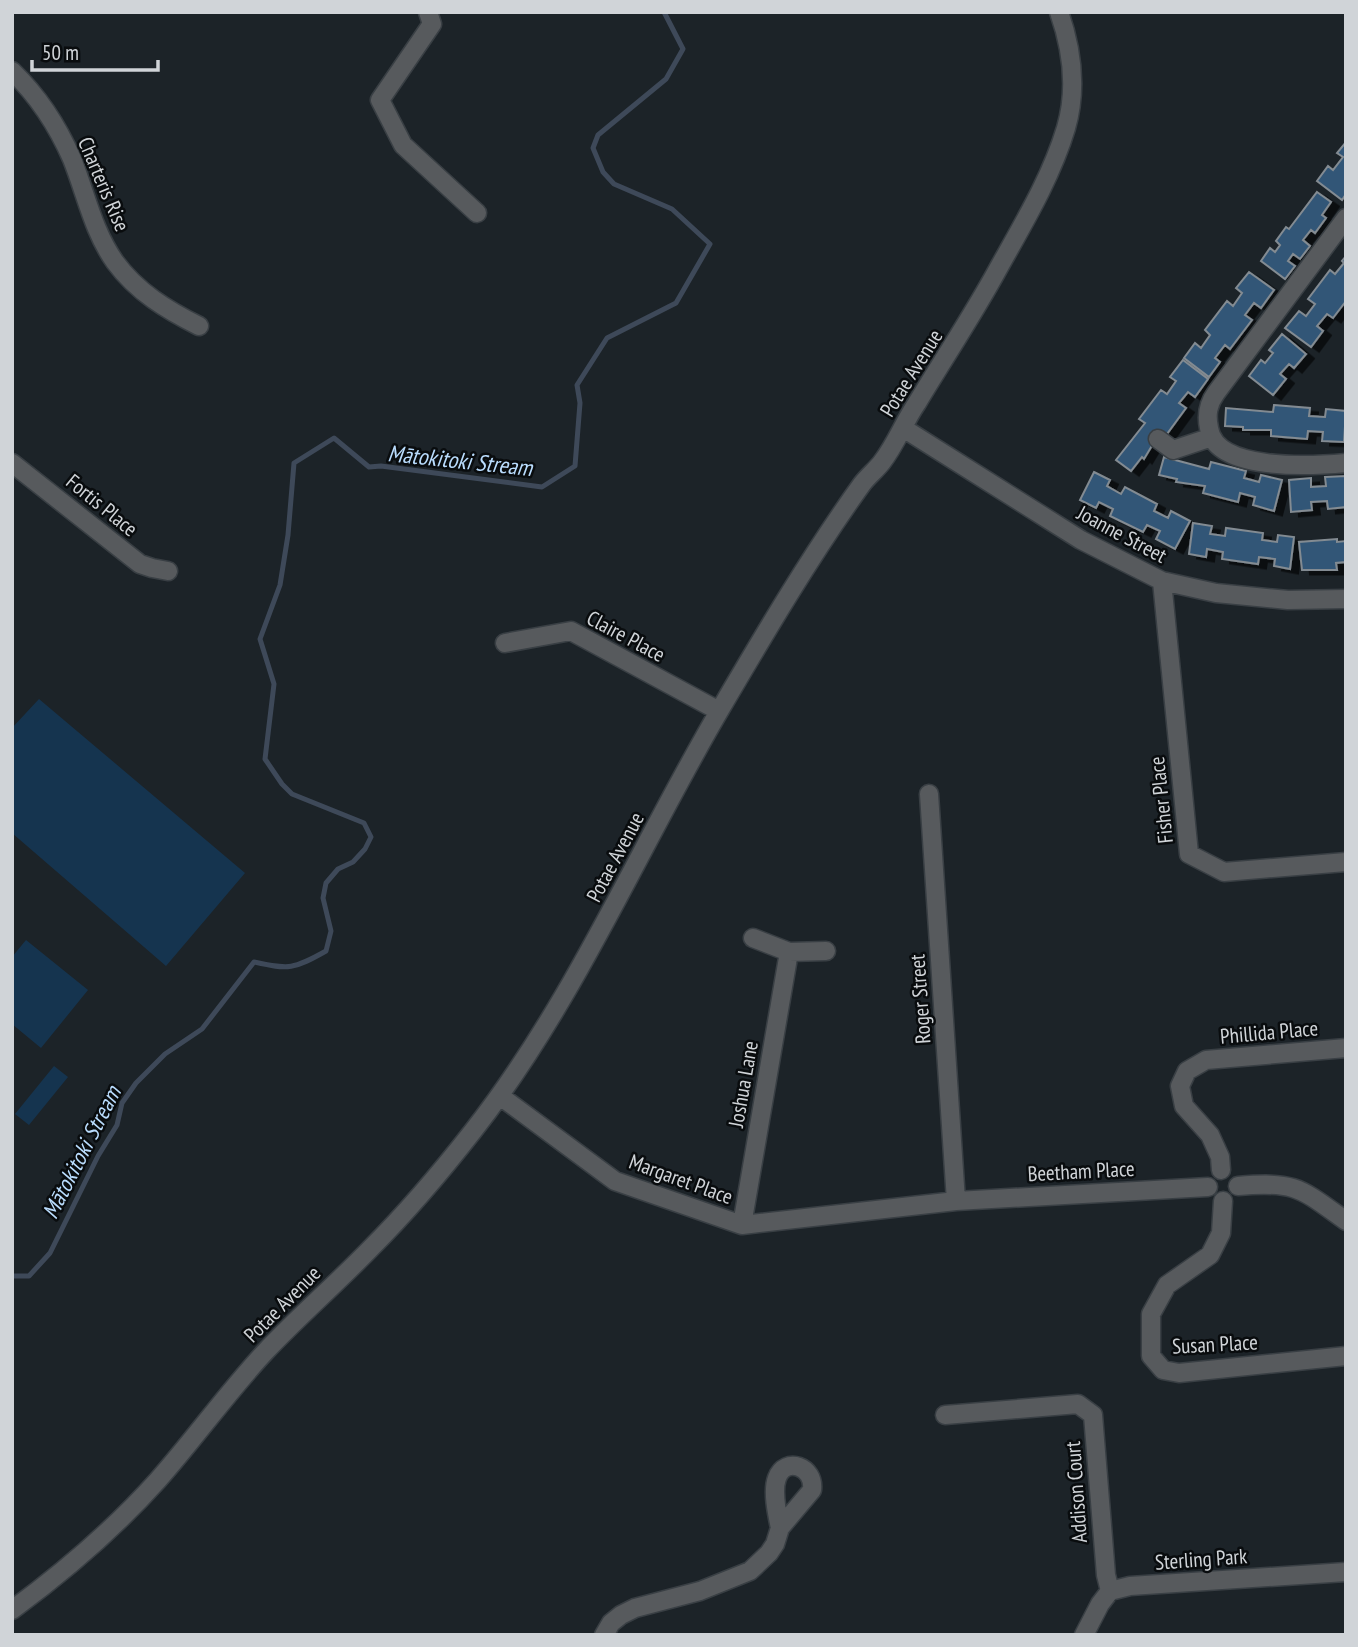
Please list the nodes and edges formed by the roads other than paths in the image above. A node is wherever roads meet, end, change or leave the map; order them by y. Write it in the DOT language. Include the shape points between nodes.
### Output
graph roads {
  1 [pos="428,12"];
  2 [pos="1059,12"];
  3 [pos="12,71"];
  4 [pos="477,213"];
  5 [pos="1346,218"];
  6 [pos="199,326"];
  7 [pos="904,428"];
  8 [pos="1212,437"];
  9 [pos="1158,439"];
  10 [pos="12,463"];
  11 [pos="1346,463"];
  12 [pos="169,571"];
  13 [pos="1161,581"];
  14 [pos="1346,599"];
  15 [pos="505,643"];
  16 [pos="719,711"];
  17 [pos="929,794"];
  18 [pos="1346,862"];
  19 [pos="753,938"];
  20 [pos="826,951"];
  21 [pos="789,952"];
  22 [pos="1346,1048"];
  23 [pos="500,1096"];
  24 [pos="1221,1170"];
  25 [pos="1238,1185"];
  26 [pos="1208,1187"];
  27 [pos="956,1201"];
  28 [pos="1223,1201"];
  29 [pos="1346,1221"];
  30 [pos="742,1225"];
  31 [pos="1346,1356"];
  32 [pos="945,1415"];
  33 [pos="780,1528"];
  34 [pos="1346,1572"];
  35 [pos="1110,1591"];
  36 [pos="12,1611"];
  37 [pos="604,1635"];
  38 [pos="1084,1635"];
  1 -- 4 [label="street" via="432,24 380,100 403,145"];
  2 -- 7 [label="street, Potae Avenue" via="1072,77 1062,137 1028,215"];
  3 -- 6 [label="street, Charteris Rise" via="39,102 66,149 99,235 116,263 163,308"];
  5 -- 8 [label="street" via="1212,399 1207,413"];
  7 -- 13 [label="street, Joanne Street" via="1081,540"];
  7 -- 16 [label="street, Potae Avenue" via="805,571"];
  8 -- 9 [label="street" via="1173,450"];
  8 -- 11 [label="street" via="1218,447 1234,456 1267,463"];
  10 -- 12 [label="street, Fortis Place" via="134,560"];
  13 -- 14 [label="street, Joanne Street" via="1216,593 1288,600"];
  13 -- 18 [label="street, Fisher Place" via="1189,854 1224,872"];
  15 -- 16 [label="street, Claire Place" via="571,631"];
  16 -- 23 [label="street, Potae Avenue" via="557,1009"];
  17 -- 27 [label="street, Roger Street"];
  19 -- 21 [label="street"];
  20 -- 21 [label="street"];
  21 -- 30 [label="street, Joshua Lane"];
  22 -- 24 [label="street, Phillida Place" via="1206,1060 1187,1071 1180,1086 1184,1106 1210,1135"];
  23 -- 30 [label="street, Margaret Place" via="615,1181"];
  23 -- 36 [label="street, Potae Avenue" via="414,1202 267,1350 160,1478 57,1577"];
  24 -- 25 [label="street" via="1233,1174"];
  24 -- 26 [label="street"];
  25 -- 28 [label="street" via="1234,1196"];
  25 -- 29 [label="street" via="1274,1182 1293,1186"];
  26 -- 27 [label="street, Beetham Place"];
  26 -- 28 [label="street"];
  27 -- 30 [label="street, Margaret Place"];
  28 -- 31 [label="street, Susan Place" via="1221,1233 1210,1255 1167,1285 1151,1314 1152,1356 1163,1370 1179,1373"];
  32 -- 35 [label="street, Addison Court" via="1078,1404 1093,1415"];
  33 -- 37 [label="street" via="769,1553 750,1571 700,1591 635,1608 611,1623"];
  34 -- 35 [label="street, Sterling Park"];
  35 -- 38 [label="street"];
}
